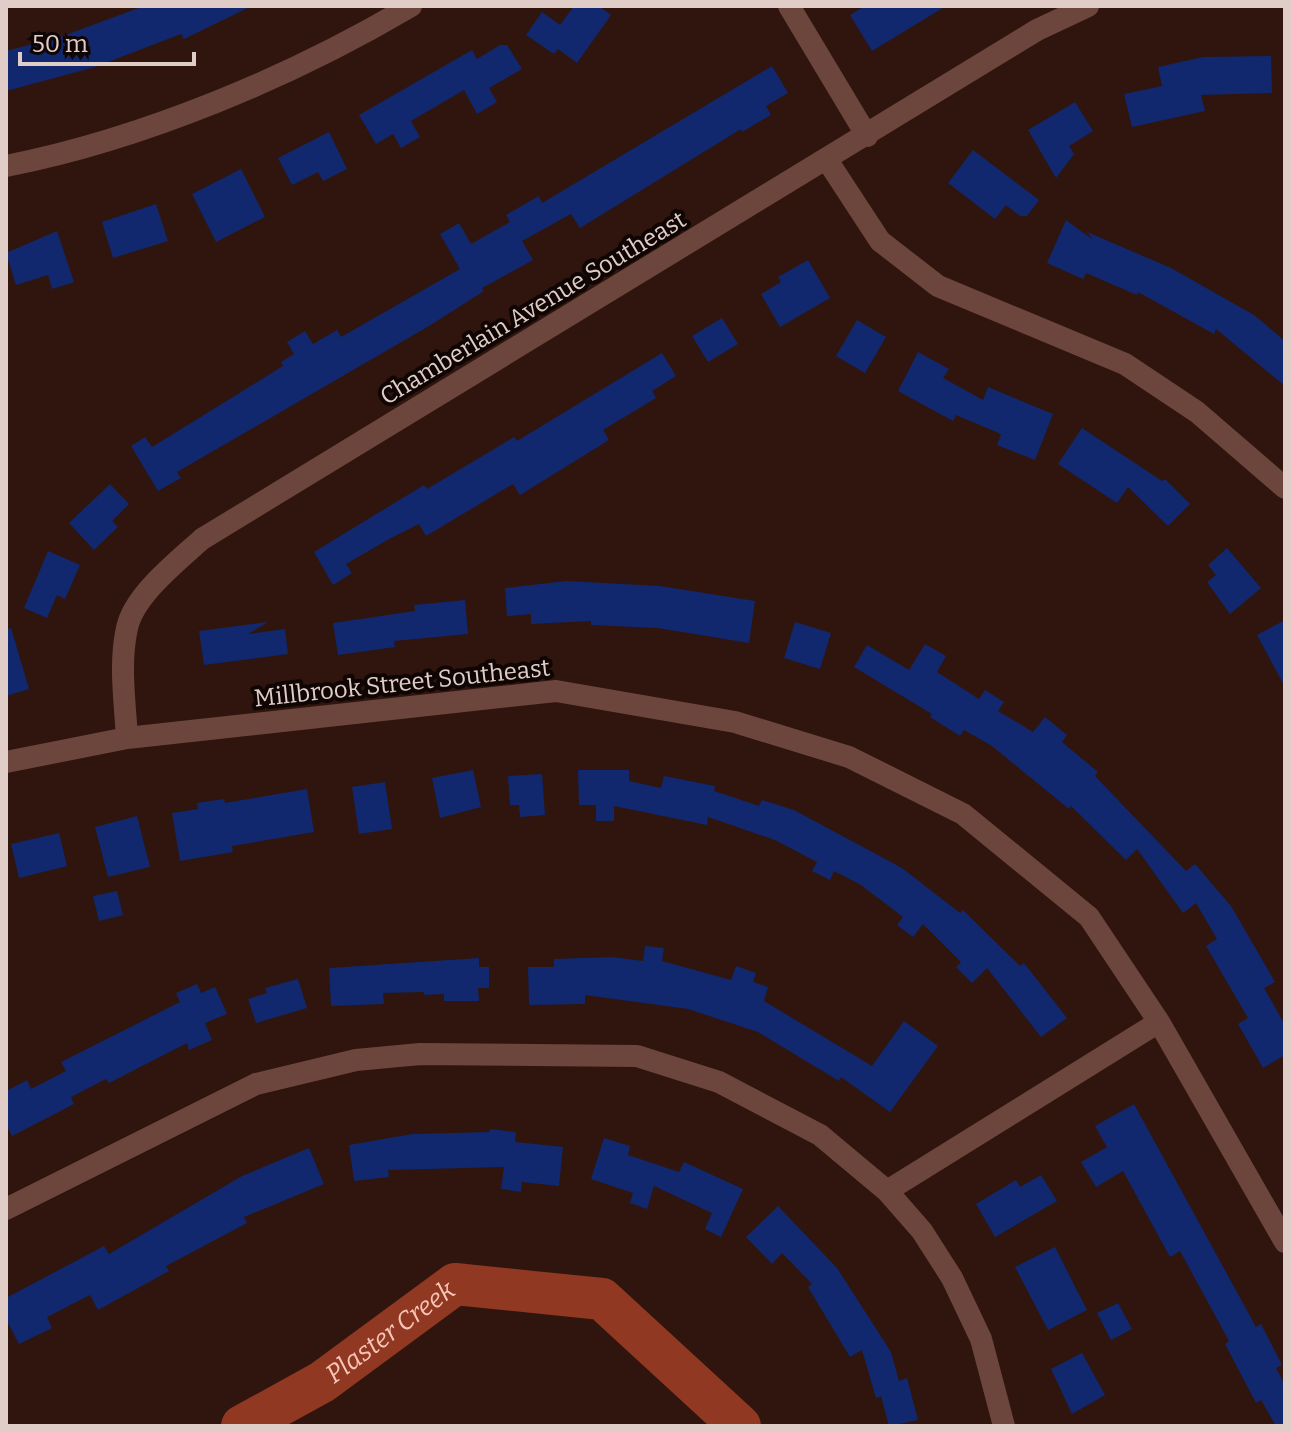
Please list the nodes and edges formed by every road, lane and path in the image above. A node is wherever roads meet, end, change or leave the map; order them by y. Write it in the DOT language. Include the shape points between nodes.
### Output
graph roads {
  1 [pos="411,6"];
  2 [pos="789,6"];
  3 [pos="1088,6"];
  4 [pos="867,136"];
  5 [pos="827,160"];
  6 [pos="6,166"];
  7 [pos="1285,488"];
  8 [pos="127,738"];
  9 [pos="6,762"];
  10 [pos="1159,1022"];
  11 [pos="887,1191"];
  12 [pos="6,1209"];
  13 [pos="1285,1242"];
  14 [pos="1004,1426"];
  1 -- 6 [label="street" via="246,92 46,158"];
  2 -- 4 [label="street"];
  3 -- 4 [label="street, Chamberlain Avenue Southeast" via="1037,30"];
  4 -- 5 [label="street, Chamberlain Avenue Southeast"];
  5 -- 7 [label="street" via="880,241 938,286 1125,364 1197,412"];
  5 -- 8 [label="street, Chamberlain Avenue Southeast" via="202,539 152,586 127,625"];
  8 -- 9 [label="street, Millbrook Street Southeast"];
  8 -- 10 [label="street, Millbrook Street Southeast" via="556,691 735,722 849,757 963,814 1089,917"];
  10 -- 11 [label="street"];
  10 -- 13 [label="street, Millbrook Street Southeast"];
  11 -- 12 [label="street" via="820,1135 719,1082 637,1056 420,1054 356,1060 256,1084"];
  11 -- 14 [label="street" via="922,1231 952,1278 981,1339"];
}
